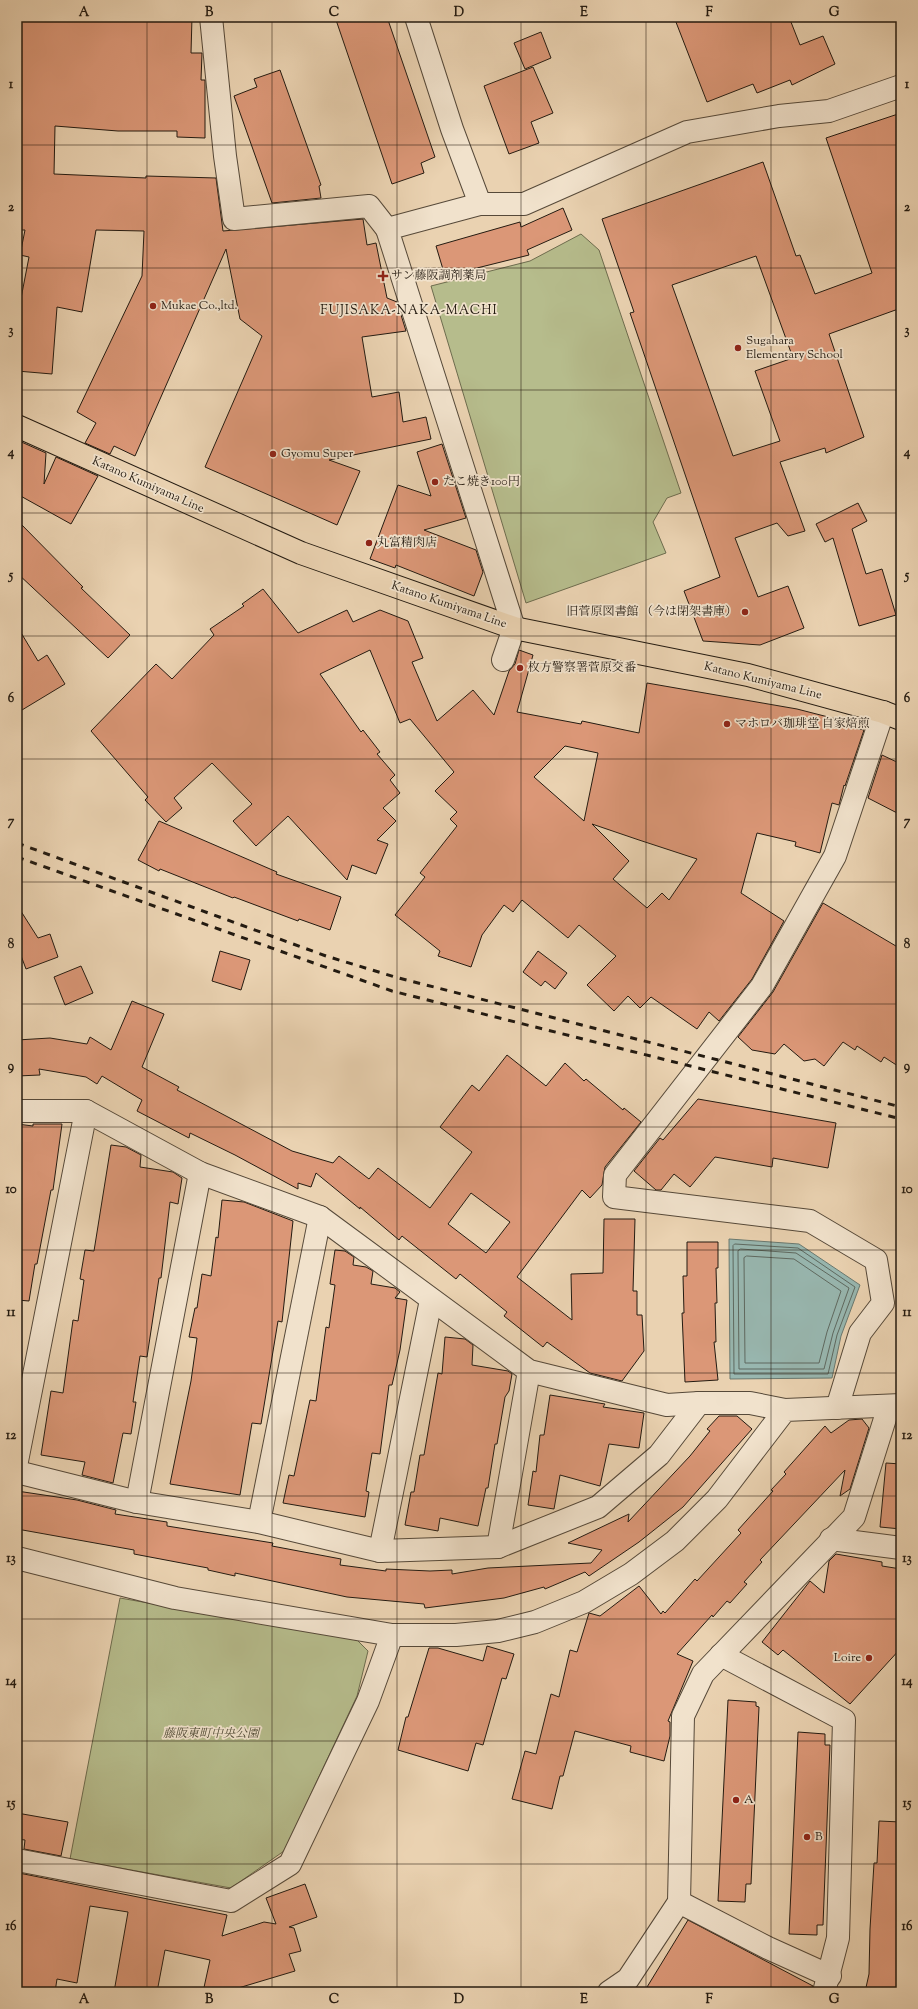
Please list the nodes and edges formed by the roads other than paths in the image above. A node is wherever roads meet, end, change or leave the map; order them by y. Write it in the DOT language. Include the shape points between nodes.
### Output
graph roads {
  1 [pos="211,17"];
  2 [pos="416,17"];
  3 [pos="901,86"];
  4 [pos="480,204"];
  5 [pos="387,229"];
  6 [pos="17,426"];
  7 [pos="514,628"];
  8 [pos="503,660"];
  9 [pos="892,716"];
  10 [pos="17,1111"];
  11 [pos="86,1111"];
  12 [pos="200,1173"];
  13 [pos="320,1217"];
  14 [pos="431,1300"];
  15 [pos="529,1370"];
  16 [pos="699,1402"];
  17 [pos="895,1405"];
  18 [pos="837,1408"];
  19 [pos="785,1410"];
  20 [pos="17,1461"];
  21 [pos="17,1472"];
  22 [pos="137,1502"];
  23 [pos="259,1522"];
  24 [pos="831,1539"];
  25 [pos="498,1547"];
  26 [pos="901,1548"];
  27 [pos="380,1551"];
  28 [pos="17,1558"];
  29 [pos="392,1635"];
  30 [pos="721,1655"];
  31 [pos="17,1860"];
  32 [pos="679,1902"];
  33 [pos="827,1984"];
  34 [pos="609,1992"];
  1 -- 5 [label="street" via="234,219 369,206"];
  2 -- 4 [label="street" via="452,129"];
  3 -- 4 [label="street" via="829,112 779,116 687,132 524,204"];
  4 -- 5 [label="street"];
  5 -- 7 [label="street"];
  6 -- 7 [label="main road, Katano Kumiyama Line" via="301,553"];
  7 -- 8 [label="street"];
  7 -- 9 [label="main road, Katano Kumiyama Line" via="748,675"];
  9 -- 18 [label="street" via="835,856 762,986 615,1175 614,1197 810,1221 876,1260 883,1303 860,1333"];
  10 -- 11 [label="street"];
  11 -- 12 [label="street"];
  11 -- 20 [label="street"];
  12 -- 13 [label="street"];
  12 -- 22 [label="street"];
  13 -- 14 [label="street"];
  13 -- 23 [label="street"];
  14 -- 15 [label="street"];
  14 -- 27 [label="street"];
  15 -- 16 [label="street" via="667,1405"];
  15 -- 25 [label="street"];
  16 -- 19 [label="street" via="750,1403"];
  16 -- 25 [label="street" via="659,1455 598,1507"];
  17 -- 18 [label="street"];
  17 -- 24 [label="street" via="854,1517"];
  18 -- 19 [label="street"];
  19 -- 29 [label="street" via="717,1499 675,1542 631,1574 584,1602 535,1622 498,1631 456,1635"];
  21 -- 22 [label="street"];
  22 -- 23 [label="street"];
  23 -- 27 [label="street"];
  24 -- 26 [label="street"];
  24 -- 30 [label="street"];
  25 -- 27 [label="street"];
  28 -- 29 [label="street" via="175,1598"];
  29 -- 31 [label="street" via="368,1701 290,1864 231,1901"];
  30 -- 32 [label="street" via="704,1674 683,1716"];
  30 -- 33 [label="street" via="844,1720 838,1938"];
  32 -- 33 [label="street" via="768,1948"];
  32 -- 34 [label="street" via="628,1979"];
}
